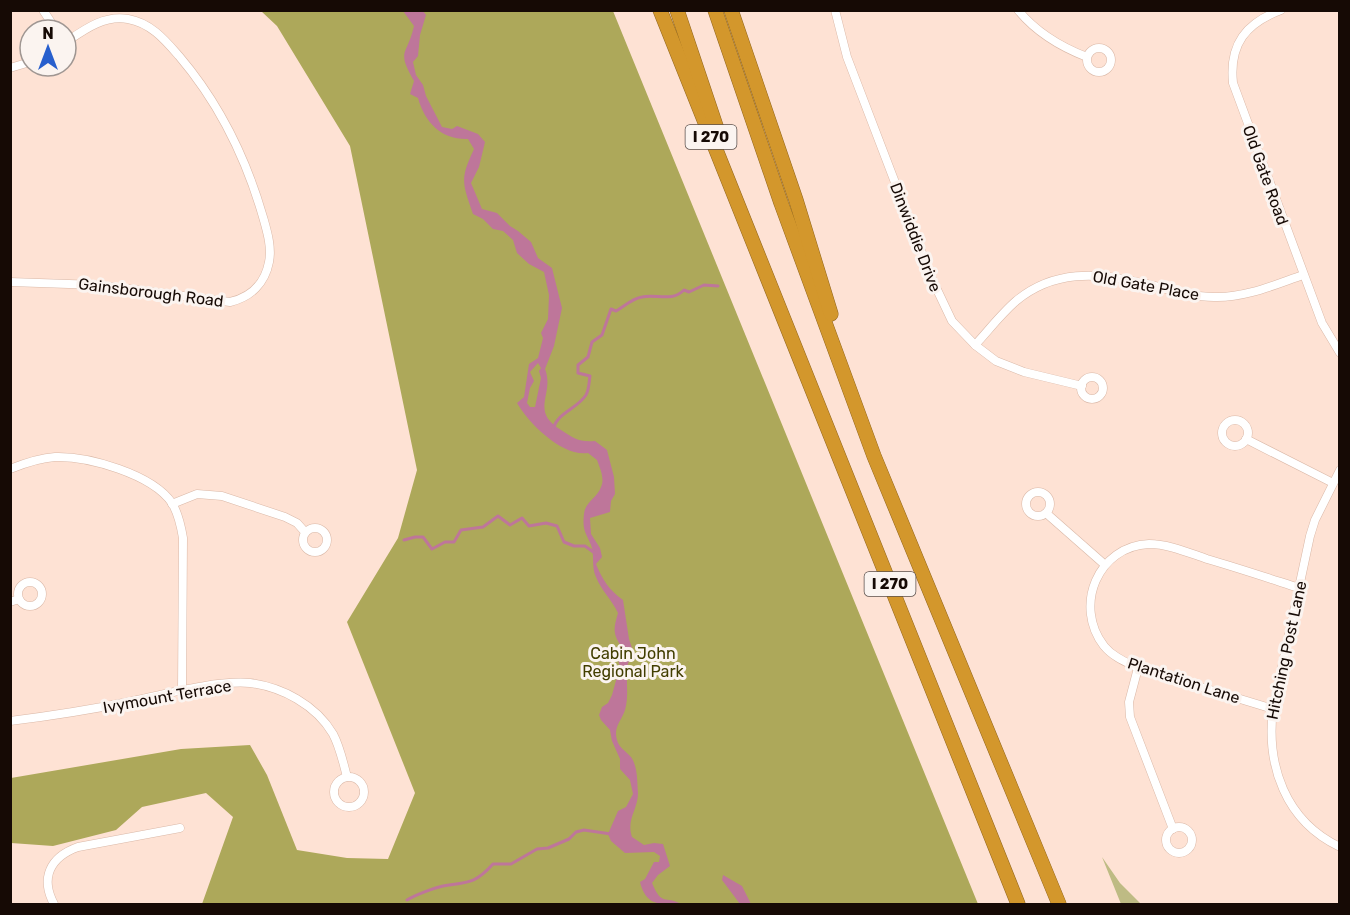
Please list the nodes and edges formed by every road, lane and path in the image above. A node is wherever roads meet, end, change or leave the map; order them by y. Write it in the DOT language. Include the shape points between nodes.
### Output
graph roads {
  1 [pos="660,10"];
  2 [pos="677,10"];
  3 [pos="715,10"];
  4 [pos="731,10"];
  5 [pos="835,10"];
  6 [pos="1018,10"];
  7 [pos="1281,10"];
  8 [pos="78,34"];
  9 [pos="1087,57"];
  10 [pos="763,264"];
  11 [pos="1303,275"];
  12 [pos="10,282"];
  13 [pos="975,345"];
  14 [pos="1340,353"];
  15 [pos="1082,386"];
  16 [pos="1246,439"];
  17 [pos="874,456"];
  18 [pos="10,469"];
  19 [pos="1340,470"];
  20 [pos="1333,483"];
  21 [pos="172,504"];
  22 [pos="1046,513"];
  23 [pos="305,532"];
  24 [pos="1104,564"];
  25 [pos="1299,588"];
  26 [pos="19,599"];
  27 [pos="10,602"];
  28 [pos="1138,668"];
  29 [pos="182,691"];
  30 [pos="1273,709"];
  31 [pos="10,721"];
  32 [pos="347,777"];
  33 [pos="180,828"];
  34 [pos="1173,829"];
  35 [pos="1340,847"];
  36 [pos="54,904"];
  37 [pos="1018,904"];
  38 [pos="1059,904"];
  1 -- 10 [label="highway, I 270"];
  2 -- 10 [label="highway, I 270"];
  3 -- 17 [label="highway, I 270"];
  4 -- 17 [label="highway, I 270" via="796,200"];
  5 -- 13 [label="street, Dinwiddie Drive" via="848,57 932,279 952,321"];
  6 -- 9 [label="street" via="1038,30"];
  7 -- 11 [label="street, Old Gate Road" via="1254,24 1242,37 1233,56 1232,75"];
  8 -- 12 [label="street, Gainsborough Road" via="94,24 121,18 145,24 166,41 206,90 235,141 256,194 269,244 269,264 262,281 249,296 230,302 98,285"];
  10 -- 37 [label="highway, I 270"];
  11 -- 13 [label="street, Old Gate Place" via="1226,297 1193,295 1116,276 1069,276 1041,285 1014,302"];
  11 -- 14 [label="street, Old Gate Road" via="1326,332"];
  13 -- 15 [label="street, Dinwiddie Drive" via="1009,367"];
  16 -- 20 [label="street"];
  17 -- 38 [label="highway, I 270"];
  18 -- 21 [label="street" via="53,457 86,460 147,482"];
  19 -- 20 [label="street, Hitching Post Lane"];
  20 -- 25 [label="street, Hitching Post Lane" via="1315,520"];
  21 -- 23 [label="street" via="196,494 222,496 285,517"];
  21 -- 29 [label="street" via="184,548"];
  22 -- 24 [label="street"];
  24 -- 25 [label="street" via="1140,545 1159,545"];
  24 -- 28 [label="street, Plantation Lane" via="1092,591 1090,610 1095,629 1110,652"];
  25 -- 30 [label="street, Hitching Post Lane"];
  26 -- 27 [label="street"];
  28 -- 30 [label="street, Plantation Lane"];
  28 -- 34 [label="street" via="1129,702 1130,717"];
  29 -- 31 [label="street, Ivymount Terrace"];
  29 -- 32 [label="street, Ivymount Terrace" via="249,683 276,689 299,700 332,732"];
  30 -- 35 [label="street, Hitching Post Lane" via="1273,757 1288,799 1312,829"];
  33 -- 36 [label="street" via="64,853 51,866 48,876"];
}
